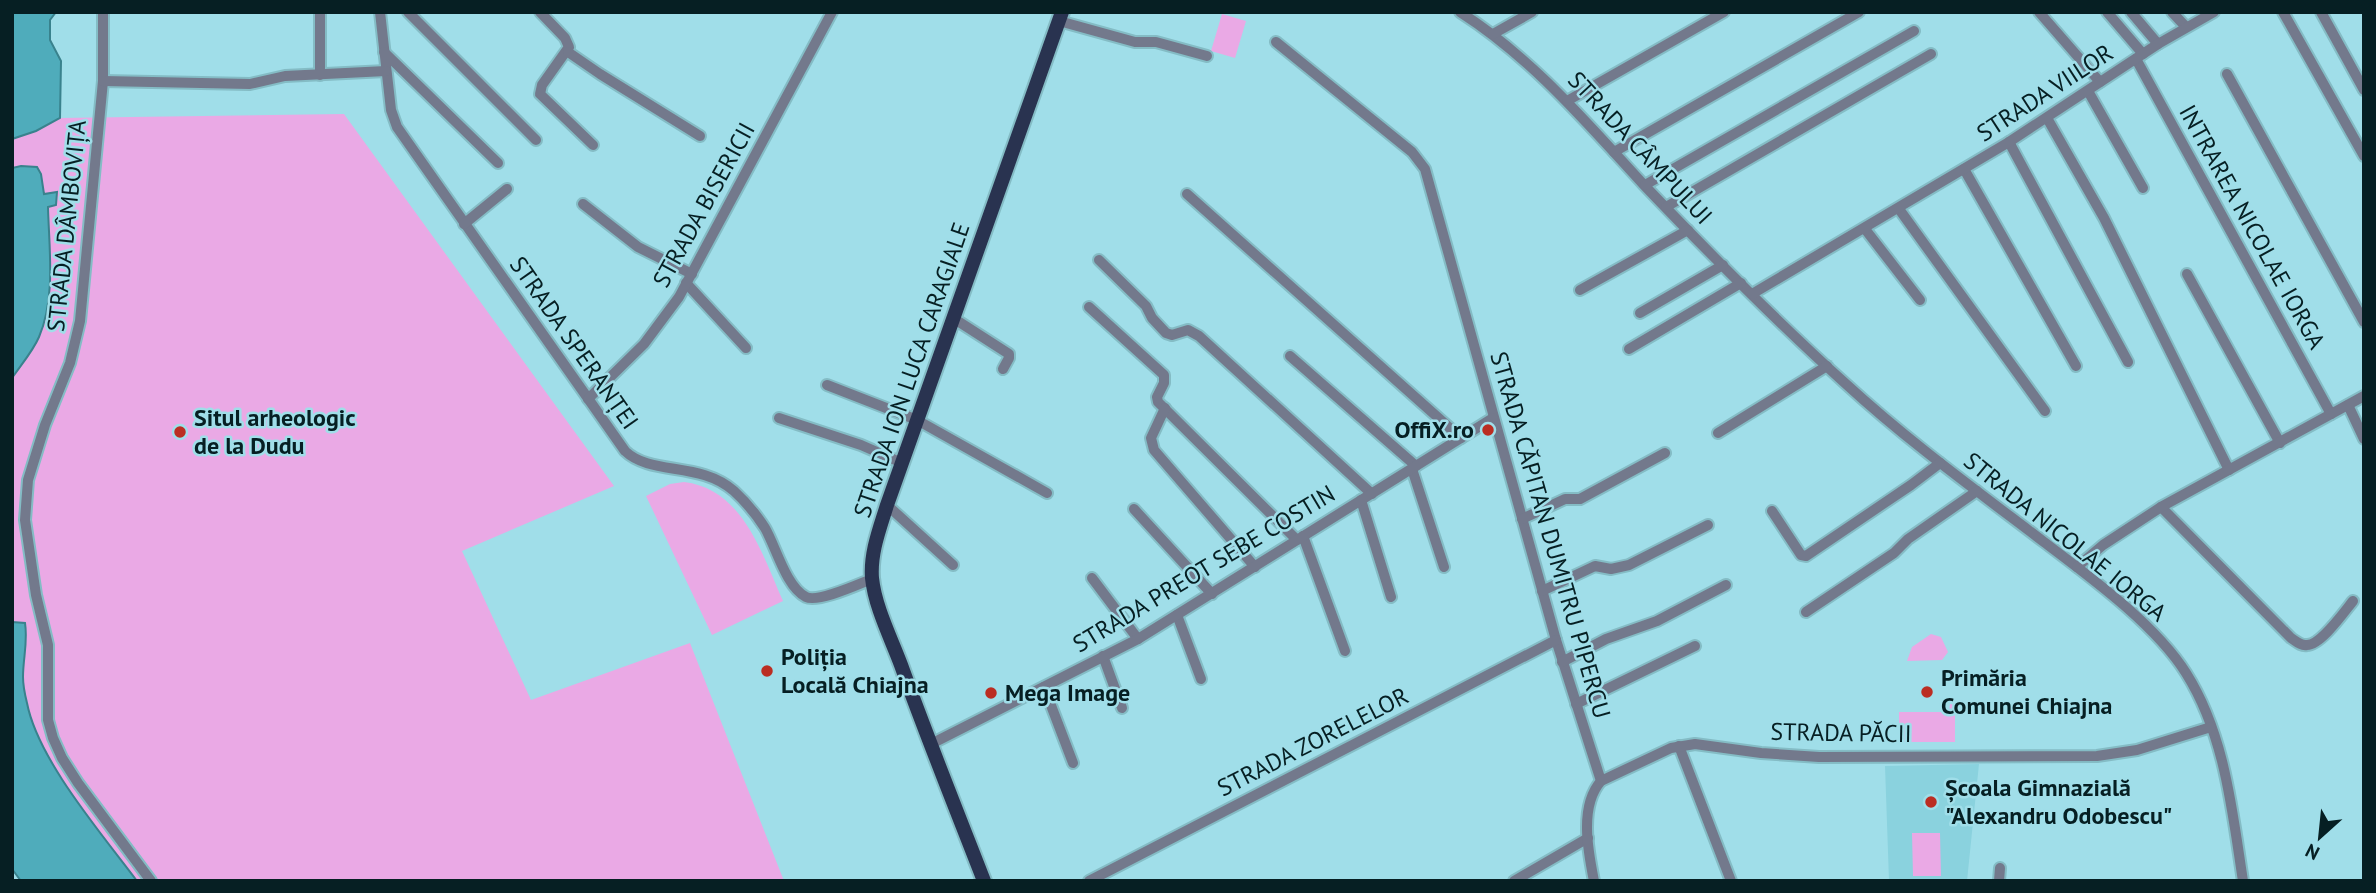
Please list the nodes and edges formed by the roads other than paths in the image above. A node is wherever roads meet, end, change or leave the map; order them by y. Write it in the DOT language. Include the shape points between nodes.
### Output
graph roads {
  1 [pos="103,12"];
  2 [pos="320,12"];
  3 [pos="380,12"];
  4 [pos="408,12"];
  5 [pos="540,12"];
  6 [pos="832,12"];
  7 [pos="1460,12"];
  8 [pos="1532,12"];
  9 [pos="1724,12"];
  10 [pos="1859,12"];
  11 [pos="2039,12"];
  12 [pos="2107,12"];
  13 [pos="2131,12"];
  14 [pos="2172,12"];
  15 [pos="2214,12"];
  16 [pos="2283,12"];
  17 [pos="2320,12"];
  18 [pos="1061,17"];
  19 [pos="2186,27"];
  20 [pos="1914,32"];
  21 [pos="1493,34"];
  22 [pos="1276,42"];
  23 [pos="2158,44"];
  24 [pos="384,52"];
  25 [pos="568,52"];
  26 [pos="1931,54"];
  27 [pos="1207,56"];
  28 [pos="2140,56"];
  29 [pos="386,71"];
  30 [pos="2227,74"];
  31 [pos="320,75"];
  32 [pos="103,80"];
  33 [pos="2101,82"];
  34 [pos="2364,90"];
  35 [pos="2088,91"];
  36 [pos="1567,101"];
  37 [pos="2047,118"];
  38 [pos="700,136"];
  39 [pos="536,140"];
  40 [pos="2009,142"];
  41 [pos="593,145"];
  42 [pos="1614,152"];
  43 [pos="2364,156"];
  44 [pos="498,163"];
  45 [pos="1964,169"];
  46 [pos="1645,185"];
  47 [pos="2143,188"];
  48 [pos="507,189"];
  49 [pos="1187,194"];
  50 [pos="583,204"];
  51 [pos="1666,207"];
  52 [pos="1899,209"];
  53 [pos="464,224"];
  54 [pos="1865,229"];
  55 [pos="1688,230"];
  56 [pos="1100,260"];
  57 [pos="1723,265"];
  58 [pos="2187,274"];
  59 [pos="689,279"];
  60 [pos="1741,283"];
  61 [pos="1580,290"];
  62 [pos="1752,294"];
  63 [pos="1920,300"];
  64 [pos="1089,307"];
  65 [pos="1640,313"];
  66 [pos="953,318"];
  67 [pos="2364,322"];
  68 [pos="746,348"];
  69 [pos="1629,349"];
  70 [pos="1290,356"];
  71 [pos="2128,362"];
  72 [pos="1827,366"];
  73 [pos="2076,366"];
  74 [pos="1003,369"];
  75 [pos="827,385"];
  76 [pos="2364,396"];
  77 [pos="588,399"];
  78 [pos="2348,405"];
  79 [pos="1165,408"];
  80 [pos="2045,411"];
  81 [pos="2331,414"];
  82 [pos="779,418"];
  83 [pos="1493,418"];
  84 [pos="917,420"];
  85 [pos="1718,433"];
  86 [pos="1461,438"];
  87 [pos="2364,439"];
  88 [pos="2280,443"];
  89 [pos="1665,453"];
  90 [pos="902,463"];
  91 [pos="1940,463"];
  92 [pos="1414,468"];
  93 [pos="2229,470"];
  94 [pos="1977,491"];
  95 [pos="1047,493"];
  96 [pos="1372,494"];
  97 [pos="1361,500"];
  98 [pos="887,505"];
  99 [pos="2161,507"];
  100 [pos="1134,509"];
  101 [pos="1772,511"];
  102 [pos="1522,520"];
  103 [pos="1707,525"];
  104 [pos="1300,538"];
  105 [pos="953,565"];
  106 [pos="1255,567"];
  107 [pos="1444,567"];
  108 [pos="2077,567"];
  109 [pos="1092,578"];
  110 [pos="872,579"];
  111 [pos="1726,585"];
  112 [pos="1542,591"];
  113 [pos="1212,594"];
  114 [pos="1391,597"];
  115 [pos="2353,601"];
  116 [pos="1805,612"];
  117 [pos="1177,615"];
  118 [pos="1138,639"];
  119 [pos="1556,640"];
  120 [pos="1695,646"];
  121 [pos="1345,651"];
  122 [pos="1104,656"];
  123 [pos="1562,662"];
  124 [pos="1201,679"];
  125 [pos="1044,687"];
  126 [pos="1576,704"];
  127 [pos="1122,708"];
  128 [pos="2211,727"];
  129 [pos="931,744"];
  130 [pos="1679,746"];
  131 [pos="1073,764"];
  132 [pos="1601,781"];
  133 [pos="1588,838"];
  134 [pos="2000,868"];
  135 [pos="151,881"];
  136 [pos="984,881"];
  137 [pos="1089,881"];
  138 [pos="1514,881"];
  139 [pos="1594,881"];
  140 [pos="1731,881"];
  141 [pos="1999,881"];
  142 [pos="2244,881"];
  1 -- 32 [label="street, STRADA DÂMBOVIȚA"];
  2 -- 31 [label="street"];
  3 -- 24 [label="street, STRADA SPERANȚEI"];
  4 -- 39 [label="street"];
  5 -- 25 [label="street" via="568,42"];
  6 -- 59 [label="street, STRADA BISERICII"];
  7 -- 21 [label="street, STRADA CÂMPULUI"];
  8 -- 21 [label="street"];
  9 -- 36 [label="street"];
  10 -- 42 [label="street"];
  11 -- 33 [label="street"];
  12 -- 28 [label="street, INTRAREA NICOLAE IORGA"];
  13 -- 23 [label="street"];
  14 -- 19 [label="street"];
  15 -- 19 [label="street, STRADA VIILOR"];
  16 -- 43 [label="street"];
  17 -- 34 [label="street"];
  18 -- 27 [label="street" via="1135,43 1156,42"];
  18 -- 66 [label="main road, STRADA ION LUCA CARAGIALE"];
  19 -- 23 [label="street, STRADA VIILOR"];
  20 -- 46 [label="street"];
  21 -- 36 [label="street, STRADA CÂMPULUI"];
  22 -- 83 [label="street, STRADA CĂPITAN DUMITRU PIPERCU" via="1412,152 1426,169"];
  23 -- 28 [label="street, STRADA VIILOR"];
  24 -- 29 [label="street, STRADA SPERANȚEI"];
  24 -- 44 [label="street"];
  25 -- 38 [label="street"];
  25 -- 41 [label="street" via="540,94"];
  26 -- 51 [label="street"];
  28 -- 33 [label="street, STRADA VIILOR"];
  28 -- 81 [label="street, INTRAREA NICOLAE IORGA"];
  29 -- 31 [label="street"];
  29 -- 53 [label="street, STRADA SPERANȚEI" via="397,127"];
  30 -- 67 [label="street"];
  31 -- 32 [label="street" via="250,84"];
  32 -- 135 [label="street, STRADA DÂMBOVIȚA" via="76,342 36,450 25,520 48,645 48,720 53,738 78,782"];
  33 -- 35 [label="street, STRADA VIILOR"];
  35 -- 37 [label="street, STRADA VIILOR"];
  35 -- 47 [label="street"];
  36 -- 42 [label="street, STRADA CÂMPULUI"];
  37 -- 40 [label="street, STRADA VIILOR"];
  37 -- 93 [label="street" via="2104,218"];
  40 -- 45 [label="street, STRADA VIILOR"];
  40 -- 71 [label="street"];
  42 -- 46 [label="street, STRADA CÂMPULUI"];
  45 -- 52 [label="street, STRADA VIILOR"];
  45 -- 73 [label="street"];
  46 -- 51 [label="street, STRADA CÂMPULUI"];
  48 -- 53 [label="street"];
  49 -- 86 [label="street"];
  50 -- 59 [label="street"];
  51 -- 55 [label="street, STRADA CÂMPULUI"];
  52 -- 54 [label="street, STRADA VIILOR"];
  52 -- 80 [label="street"];
  53 -- 77 [label="street, STRADA SPERANȚEI"];
  54 -- 62 [label="street, STRADA VIILOR"];
  54 -- 63 [label="street"];
  55 -- 57 [label="street, STRADA CÂMPULUI"];
  55 -- 61 [label="street"];
  56 -- 96 [label="street" via="1166,333 1188,330 1199,336"];
  57 -- 60 [label="street, STRADA CÂMPULUI"];
  57 -- 65 [label="street"];
  58 -- 88 [label="street"];
  59 -- 68 [label="street"];
  59 -- 77 [label="street, STRADA BISERICII" via="644,344"];
  60 -- 62 [label="street, STRADA CÂMPULUI"];
  60 -- 69 [label="street"];
  62 -- 72 [label="street, STRADA NICOLAE IORGA"];
  64 -- 79 [label="street" via="1164,375 1157,397"];
  66 -- 74 [label="street" via="1009,354"];
  66 -- 84 [label="main road, STRADA ION LUCA CARAGIALE"];
  70 -- 92 [label="street"];
  72 -- 85 [label="street"];
  72 -- 91 [label="street, STRADA NICOLAE IORGA"];
  75 -- 84 [label="street"];
  76 -- 78 [label="street"];
  77 -- 110 [label="street, STRADA SPERANȚEI" via="634,459 703,474 740,496 766,530 792,584 805,596 817,598"];
  78 -- 81 [label="street"];
  78 -- 87 [label="street"];
  79 -- 104 [label="street"];
  79 -- 106 [label="street" via="1151,438 1154,450"];
  81 -- 88 [label="street"];
  82 -- 90 [label="street"];
  83 -- 86 [label="street, STRADA PREOT SEBE COSTIN"];
  83 -- 102 [label="street, STRADA CĂPITAN DUMITRU PIPERCU"];
  84 -- 90 [label="main road, STRADA ION LUCA CARAGIALE"];
  84 -- 95 [label="street"];
  86 -- 92 [label="street, STRADA PREOT SEBE COSTIN"];
  88 -- 93 [label="street"];
  89 -- 102 [label="street" via="1580,499 1565,499"];
  90 -- 98 [label="main road, STRADA ION LUCA CARAGIALE"];
  91 -- 94 [label="street, STRADA NICOLAE IORGA"];
  91 -- 101 [label="street" via="1806,556"];
  92 -- 96 [label="street, STRADA PREOT SEBE COSTIN"];
  92 -- 107 [label="street"];
  93 -- 99 [label="street"];
  94 -- 108 [label="street, STRADA NICOLAE IORGA"];
  94 -- 116 [label="street"];
  96 -- 97 [label="street, STRADA PREOT SEBE COSTIN"];
  97 -- 104 [label="street, STRADA PREOT SEBE COSTIN"];
  97 -- 114 [label="street"];
  98 -- 105 [label="street"];
  98 -- 110 [label="main road, STRADA ION LUCA CARAGIALE" via="875,544"];
  99 -- 108 [label="street"];
  99 -- 115 [label="street" via="2301,645 2311,646 2319,640"];
  100 -- 113 [label="street"];
  102 -- 112 [label="street, STRADA CĂPITAN DUMITRU PIPERCU"];
  103 -- 112 [label="street" via="1629,565 1595,566"];
  104 -- 106 [label="street, STRADA PREOT SEBE COSTIN"];
  104 -- 121 [label="street"];
  106 -- 113 [label="street, STRADA PREOT SEBE COSTIN"];
  108 -- 128 [label="street, STRADA NICOLAE IORGA" via="2176,659"];
  109 -- 118 [label="street"];
  110 -- 129 [label="main road, STRADA ION LUCA CARAGIALE"];
  111 -- 123 [label="street"];
  112 -- 119 [label="street, STRADA CĂPITAN DUMITRU PIPERCU"];
  113 -- 117 [label="street, STRADA PREOT SEBE COSTIN"];
  117 -- 118 [label="street, STRADA PREOT SEBE COSTIN"];
  117 -- 124 [label="street"];
  118 -- 122 [label="street, STRADA PREOT SEBE COSTIN"];
  119 -- 123 [label="street, STRADA CĂPITAN DUMITRU PIPERCU"];
  119 -- 137 [label="street, STRADA ZORELELOR"];
  120 -- 126 [label="street"];
  122 -- 125 [label="street, STRADA PREOT SEBE COSTIN"];
  122 -- 127 [label="street"];
  123 -- 126 [label="street, STRADA CĂPITAN DUMITRU PIPERCU"];
  125 -- 129 [label="street, STRADA PREOT SEBE COSTIN"];
  125 -- 131 [label="street"];
  126 -- 132 [label="street, STRADA CĂPITAN DUMITRU PIPERCU"];
  128 -- 130 [label="street, STRADA PĂCII" via="2137,750 2097,756 1819,757"];
  128 -- 142 [label="street, STRADA NICOLAE IORGA" via="2225,771"];
  129 -- 136 [label="main road, STRADA ION LUCA CARAGIALE"];
  130 -- 132 [label="street, STRADA PĂCII"];
  130 -- 140 [label="street"];
  132 -- 133 [label="street" via="1590,797"];
  133 -- 138 [label="street"];
  133 -- 139 [label="street"];
  134 -- 141 [label="street"];
}
